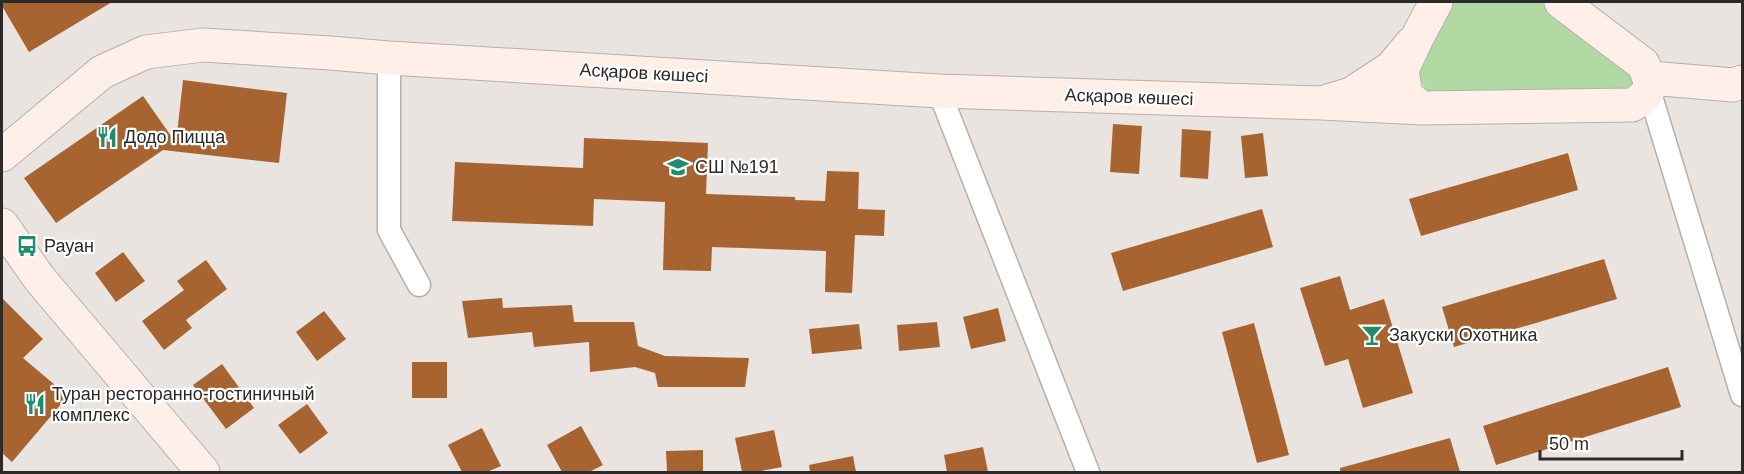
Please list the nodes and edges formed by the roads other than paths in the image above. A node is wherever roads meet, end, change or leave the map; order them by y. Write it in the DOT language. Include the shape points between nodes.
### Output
graph roads {
  1 [pos="1435,2"];
  2 [pos="1560,2"];
  3 [pos="1417,38"];
  4 [pos="389,58"];
  5 [pos="1743,82"];
  6 [pos="1650,84"];
  7 [pos="939,91"];
  8 [pos="1321,103"];
  9 [pos="1422,108"];
  10 [pos="2,155"];
  11 [pos="2,225"];
  12 [pos="419,285"];
  13 [pos="1743,395"];
  14 [pos="203,472"];
  15 [pos="1088,472"];
  1 -- 3 [label="street"];
  2 -- 6 [label="street" via="1643,64"];
  3 -- 8 [label="street" via="1391,68 1351,94"];
  3 -- 9 [label="street" via="1402,70 1406,96"];
  4 -- 7 [label="street, Асқаров көшесі"];
  4 -- 10 [label="street, Асқаров көшесі" via="203,45 146,52 102,72"];
  4 -- 12 [label="street" via="389,231"];
  5 -- 6 [label="street"];
  6 -- 9 [label="street, Асқаров көшесі" via="1642,99 1632,105"];
  6 -- 13 [label="street"];
  7 -- 8 [label="street, Асқаров көшесі"];
  7 -- 15 [label="street"];
  8 -- 9 [label="street, Асқаров көшесі"];
  11 -- 14 [label="street" via="39,278"];
}
